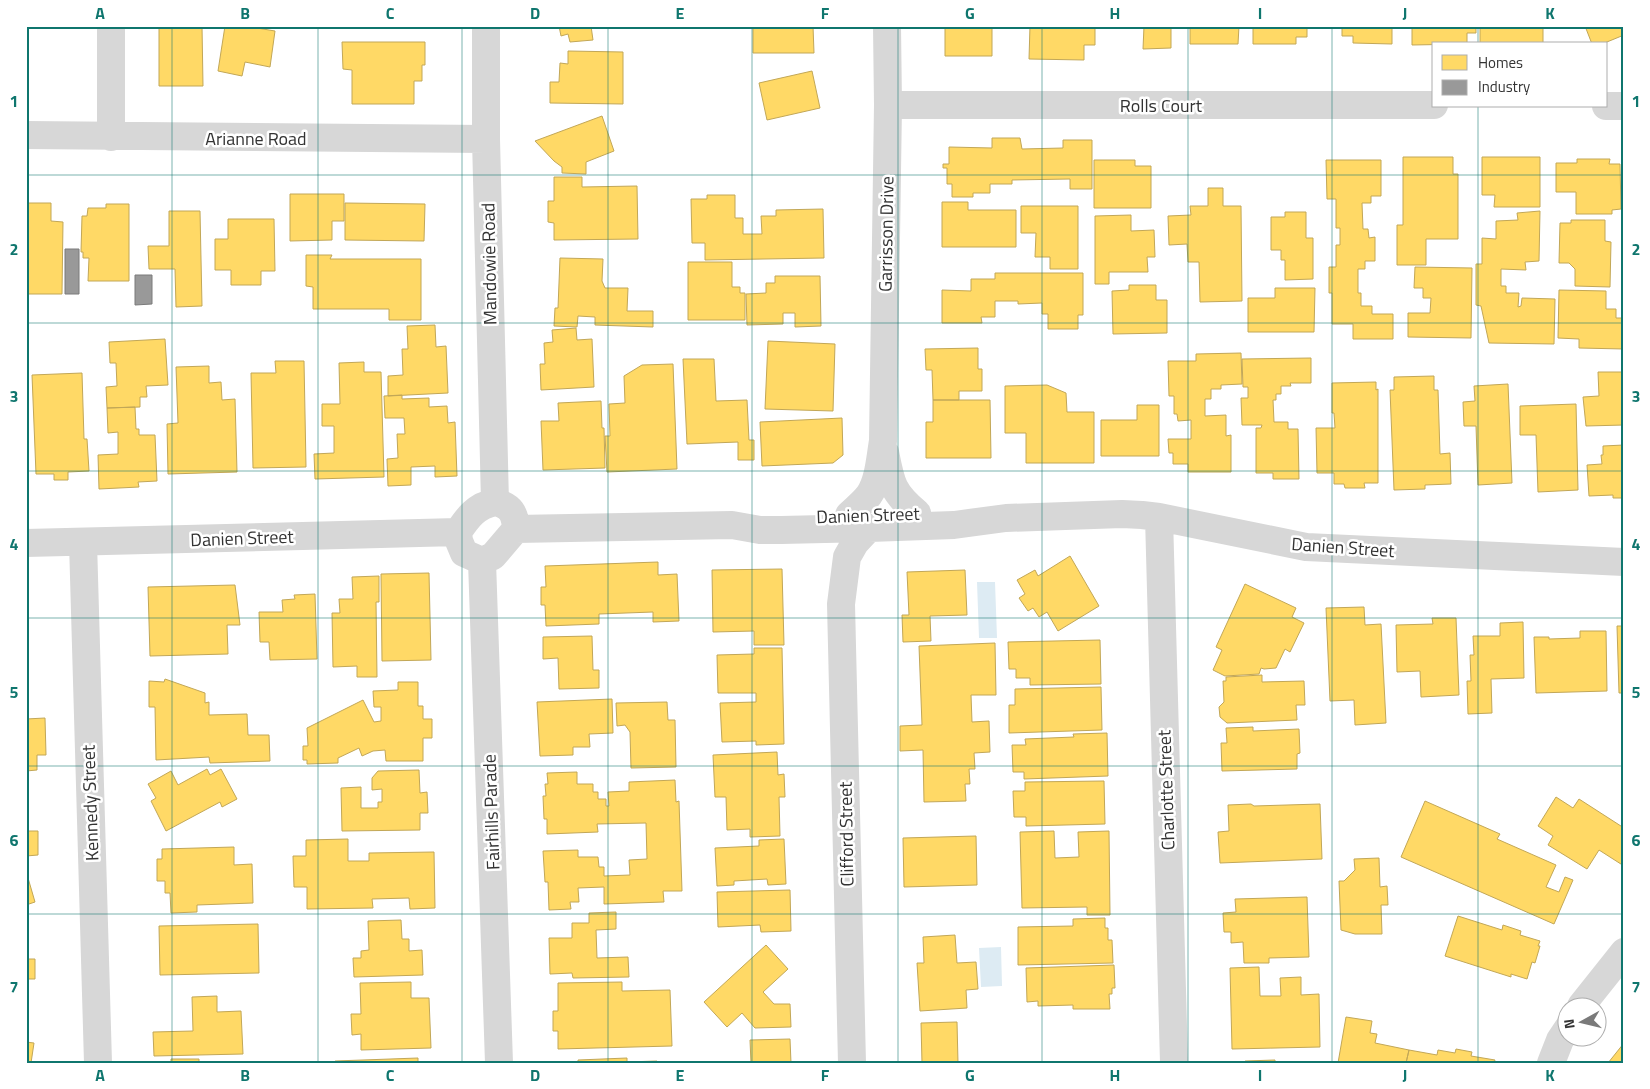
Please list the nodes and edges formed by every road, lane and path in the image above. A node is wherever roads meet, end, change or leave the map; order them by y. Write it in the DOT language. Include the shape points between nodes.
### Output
graph roads {
  1 [pos="111,26"];
  2 [pos="486,26"];
  3 [pos="887,26"];
  4 [pos="888,105"];
  5 [pos="1432,106"];
  6 [pos="1608,106"];
  7 [pos="1624,106"];
  8 [pos="26,135"];
  9 [pos="111,137"];
  10 [pos="486,139"];
  11 [pos="883,441"];
  12 [pos="495,502"];
  13 [pos="918,513"];
  14 [pos="1159,517"];
  15 [pos="1006,518"];
  16 [pos="859,522"];
  17 [pos="732,525"];
  18 [pos="516,529"];
  19 [pos="810,529"];
  20 [pos="458,532"];
  21 [pos="83,542"];
  22 [pos="26,543"];
  23 [pos="482,561"];
  24 [pos="1624,562"];
  25 [pos="841,604"];
  26 [pos="1624,952"];
  27 [pos="1589,996"];
  28 [pos="1558,1045"];
  29 [pos="98,1063"];
  30 [pos="499,1063"];
  31 [pos="852,1063"];
  32 [pos="1174,1063"];
  33 [pos="1551,1063"];
  1 -- 9 [label="street"];
  2 -- 10 [label="street, Mandowie Road"];
  3 -- 4 [label="street, Garrisson Drive"];
  4 -- 5 [label="street, Rolls Court"];
  4 -- 11 [label="street, Garrisson Drive"];
  6 -- 7 [label="street"];
  8 -- 9 [label="street, Arianne Road"];
  9 -- 10 [label="street, Arianne Road"];
  10 -- 12 [label="street, Mandowie Road"];
  11 -- 13 [label="street, Garrisson Drive" via="892,486"];
  11 -- 16 [label="street, Garrisson Drive" via="876,479"];
  12 -- 18 [label="street" via="512,511"];
  12 -- 20 [label="street" via="472,512"];
  13 -- 15 [label="street, Danien Street" via="955,512"];
  13 -- 16 [label="street, Danien Street"];
  14 -- 15 [label="street, Danien Street" via="1122,514"];
  14 -- 24 [label="street, Danien Street" via="1306,547"];
  14 -- 32 [label="street, Charlotte Street"];
  15 -- 16 [label="street, Danien Street" via="954,525"];
  16 -- 17 [label="street, Danien Street" via="761,518"];
  16 -- 19 [label="street, Danien Street"];
  16 -- 25 [label="street, Clifford Street" via="855,543 847,557"];
  17 -- 18 [label="street, Danien Street"];
  17 -- 19 [label="street, Danien Street" via="760,530"];
  18 -- 23 [label="street" via="493,556"];
  19 -- 25 [label="street, Clifford Street" via="828,552"];
  20 -- 21 [label="street, Danien Street"];
  20 -- 23 [label="street" via="464,553"];
  21 -- 22 [label="street, Danien Street"];
  21 -- 29 [label="street, Kennedy Street"];
  23 -- 30 [label="street, Fairhills Parade"];
  25 -- 31 [label="street, Clifford Street"];
  26 -- 27 [label="street"];
  28 -- 33 [label="street"];
}
